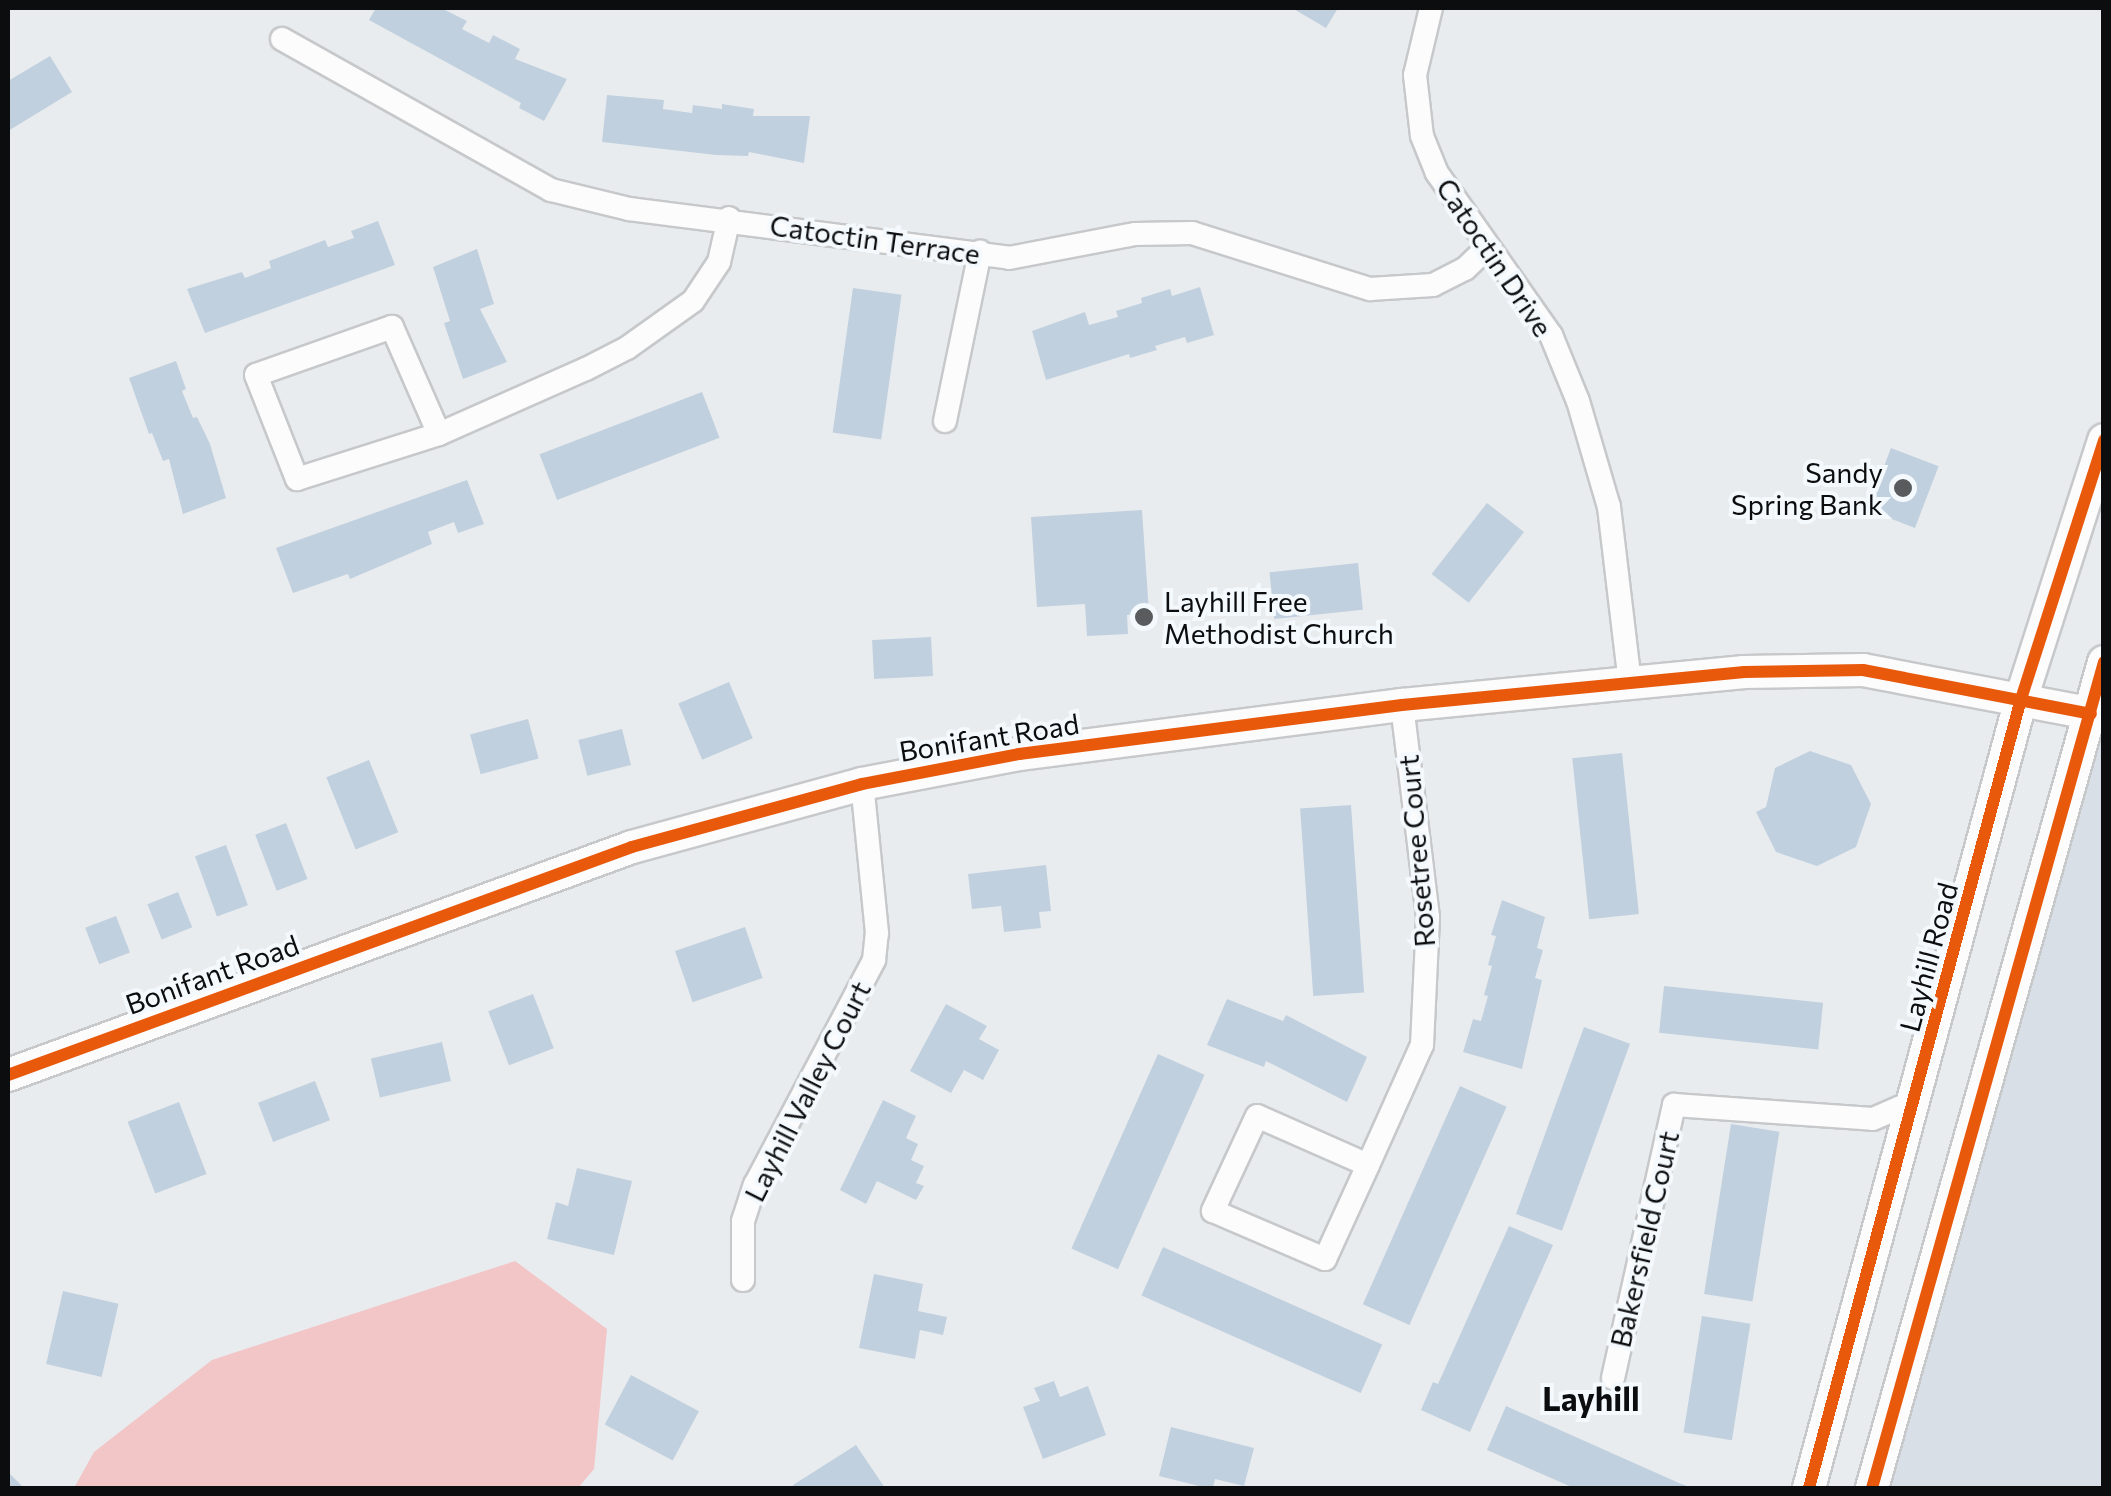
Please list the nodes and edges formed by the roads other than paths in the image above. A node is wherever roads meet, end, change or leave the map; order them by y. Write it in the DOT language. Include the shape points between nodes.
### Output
graph roads {
  1 [pos="1431,8"];
  2 [pos="282,38"];
  3 [pos="728,218"];
  4 [pos="1488,247"];
  5 [pos="980,252"];
  6 [pos="946,421"];
  7 [pos="438,434"];
  8 [pos="2104,440"];
  9 [pos="2104,662"];
  10 [pos="1630,682"];
  11 [pos="2022,699"];
  12 [pos="1402,705"];
  13 [pos="2097,715"];
  14 [pos="862,784"];
  15 [pos="8,1076"];
  16 [pos="1916,1100"];
  17 [pos="1368,1165"];
  18 [pos="744,1280"];
  19 [pos="1613,1378"];
  20 [pos="1808,1488"];
  21 [pos="1872,1488"];
  1 -- 4 [label="street, Catoctin Drive" via="1415,75 1422,136 1437,173"];
  2 -- 3 [label="street, Catoctin Terrace" via="550,190 630,209"];
  3 -- 5 [label="street, Catoctin Terrace"];
  3 -- 7 [label="street" via="719,262 693,301 627,348"];
  4 -- 5 [label="street, Catoctin Terrace" via="1465,269 1433,285 1370,288 1192,234 1135,234 1009,258"];
  4 -- 10 [label="street, Catoctin Drive" via="1551,335 1578,401 1609,507"];
  5 -- 6 [label="street"];
  7 -- 7 [label="street" via="392,327 256,375 297,479"];
  8 -- 11 [label="main road, Layhill Road"];
  9 -- 13 [label="main road"];
  10 -- 11 [label="main road, Bonifant Road" via="1863,670"];
  10 -- 12 [label="main road, Bonifant Road"];
  11 -- 13 [label="main road, Bonifant Road"];
  11 -- 16 [label="main road, Layhill Road"];
  12 -- 14 [label="main road, Bonifant Road" via="1019,754"];
  12 -- 17 [label="street, Rosetree Court" via="1428,917 1422,1045"];
  13 -- 21 [label="main road"];
  14 -- 15 [label="main road, Bonifant Road" via="632,848"];
  14 -- 18 [label="street, Layhill Valley Court" via="874,960 754,1185 743,1221"];
  16 -- 19 [label="street, Bakersfield Court" via="1873,1119 1674,1105"];
  16 -- 20 [label="main road, Layhill Road"];
  17 -- 17 [label="street, Rosetree Court" via="1326,1259 1213,1211 1258,1116"];
}
